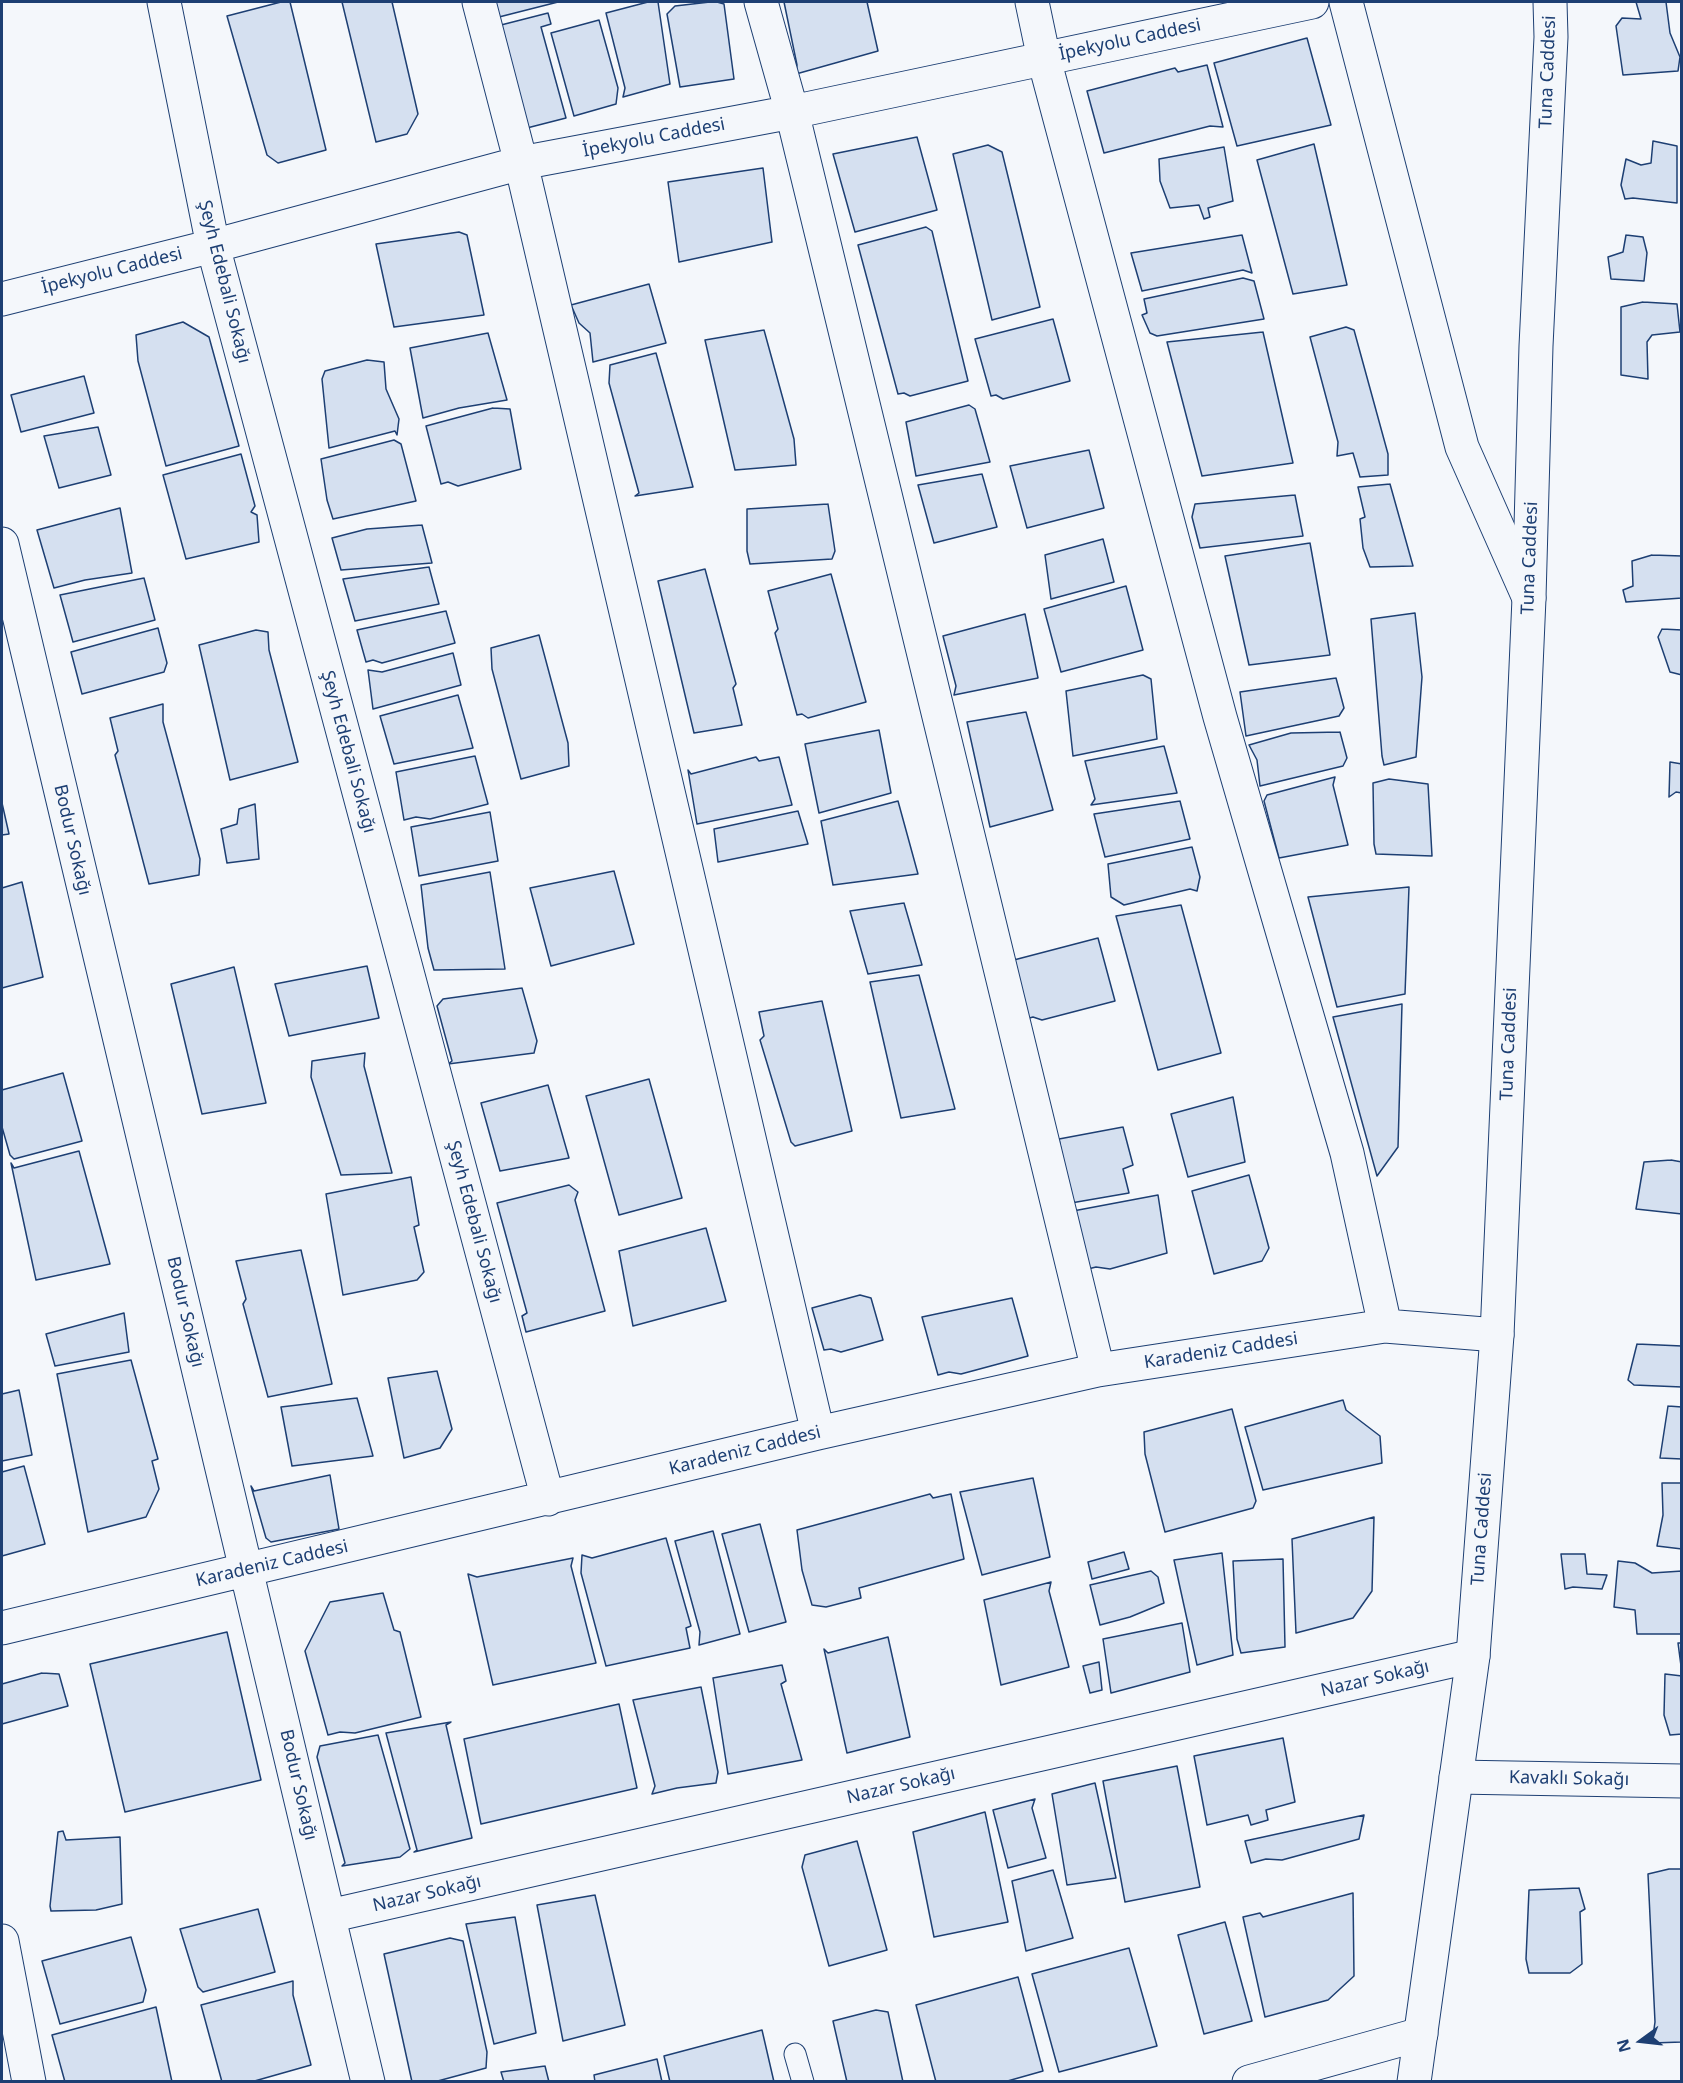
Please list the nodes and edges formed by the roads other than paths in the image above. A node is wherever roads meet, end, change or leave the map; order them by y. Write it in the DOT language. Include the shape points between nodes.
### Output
graph roads {
  1 [pos="164,2"];
  2 [pos="479,2"];
  3 [pos="761,2"];
  4 [pos="1032,2"];
  5 [pos="1312,2"];
  6 [pos="1346,2"];
  7 [pos="1550,2"];
  8 [pos="1044,59"];
  9 [pos="792,112"];
  10 [pos="521,163"];
  11 [pos="213,246"];
  12 [pos="2,299"];
  13 [pos="2,543"];
  14 [pos="1529,598"];
  15 [pos="1385,1326"];
  16 [pos="1497,1335"];
  17 [pos="1098,1370"];
  18 [pos="818,1433"];
  19 [pos="548,1499"];
  20 [pos="246,1569"];
  21 [pos="2,1628"];
  22 [pos="1473,1656"];
  23 [pos="1456,1778"];
  24 [pos="1682,1781"];
  25 [pos="329,1916"];
  26 [pos="2,1941"];
  27 [pos="1421,2034"];
  28 [pos="795,2054"];
  29 [pos="29,2082"];
  30 [pos="368,2082"];
  31 [pos="803,2082"];
  32 [pos="1249,2082"];
  33 [pos="1414,2082"];
  1 -- 11 [label="street, Şeyh Edebali Sokağı"];
  2 -- 10 [label="street"];
  3 -- 9 [label="street"];
  4 -- 8 [label="street"];
  5 -- 8 [label="street, İpekyolu Caddesi"];
  6 -- 14 [label="street" via="1462,447"];
  7 -- 14 [label="street, Tuna Caddesi"];
  8 -- 9 [label="street, İpekyolu Caddesi"];
  8 -- 15 [label="street" via="1220,717 1347,1153"];
  9 -- 10 [label="street, İpekyolu Caddesi"];
  9 -- 17 [label="street"];
  10 -- 11 [label="street, İpekyolu Caddesi"];
  10 -- 18 [label="street"];
  11 -- 12 [label="street, İpekyolu Caddesi"];
  11 -- 19 [label="street, Şeyh Edebali Sokağı"];
  13 -- 20 [label="street, Bodur Sokağı"];
  14 -- 16 [label="street, Tuna Caddesi"];
  15 -- 16 [label="street, Karadeniz Caddesi"];
  15 -- 17 [label="street, Karadeniz Caddesi"];
  16 -- 22 [label="street, Tuna Caddesi"];
  17 -- 18 [label="street, Karadeniz Caddesi"];
  18 -- 19 [label="street, Karadeniz Caddesi"];
  19 -- 20 [label="street, Karadeniz Caddesi"];
  20 -- 21 [label="street, Karadeniz Caddesi"];
  20 -- 25 [label="street, Bodur Sokağı"];
  22 -- 23 [label="street, Tuna Caddesi"];
  22 -- 25 [label="street, Nazar Sokağı"];
  23 -- 24 [label="street, Kavaklı Sokağı"];
  23 -- 27 [label="street, Tuna Caddesi"];
  25 -- 30 [label="street, Bodur Sokağı"];
  26 -- 29 [label="street"];
  27 -- 32 [label="street"];
  27 -- 33 [label="street, Tuna Caddesi"];
  28 -- 31 [label="lane"];
}
